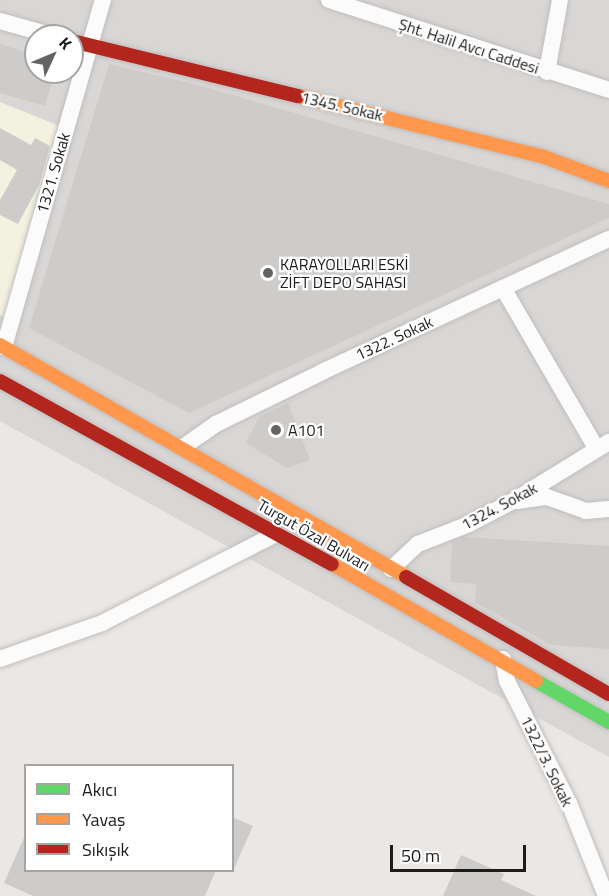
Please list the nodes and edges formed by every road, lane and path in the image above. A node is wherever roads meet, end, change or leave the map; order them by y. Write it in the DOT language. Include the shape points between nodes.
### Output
graph roads {
  1 [pos="103,0"];
  2 [pos="329,0"];
  3 [pos="560,0"];
  4 [pos="0,21"];
  5 [pos="24,28"];
  6 [pos="84,44"];
  7 [pos="88,45"];
  8 [pos="547,72"];
  9 [pos="609,90"];
  10 [pos="609,181"];
  11 [pos="609,239"];
  12 [pos="503,288"];
  13 [pos="2,346"];
  14 [pos="0,381"];
  15 [pos="602,445"];
  16 [pos="183,447"];
  17 [pos="513,501"];
  18 [pos="609,509"];
  19 [pos="276,534"];
  20 [pos="391,569"];
  21 [pos="0,659"];
  22 [pos="503,659"];
  23 [pos="609,694"];
  24 [pos="609,722"];
  25 [pos="606,896"];
  1 -- 7 [label="street, 1321. Sokak"];
  2 -- 8 [label="street, Şht. Halil Avcı Caddesi"];
  3 -- 8 [label="street"];
  4 -- 5 [label="street"];
  6 -- 7 [label="main road, 1345. Sokak"];
  7 -- 10 [label="main road, 1345. Sokak" via="492,142"];
  7 -- 13 [label="street, 1321. Sokak"];
  8 -- 9 [label="street, Şht. Halil Avcı Caddesi"];
  11 -- 12 [label="street, 1322. Sokak"];
  12 -- 15 [label="street"];
  12 -- 16 [label="street, 1322. Sokak" via="294,385 216,424"];
  13 -- 16 [label="main road"];
  14 -- 19 [label="main road, Turgut Özal Bulvarı"];
  15 -- 17 [label="street, 1324. Sokak"];
  16 -- 20 [label="main road"];
  17 -- 18 [label="street" via="547,497 586,511"];
  17 -- 20 [label="street, 1324. Sokak" via="418,544"];
  19 -- 21 [label="street" via="102,623"];
  19 -- 22 [label="main road, Turgut Özal Bulvarı"];
  20 -- 23 [label="main road"];
  22 -- 24 [label="main road, Turgut Özal Bulvarı"];
  22 -- 25 [label="street, 1322/3. Sokak" via="507,681 569,803"];
}
